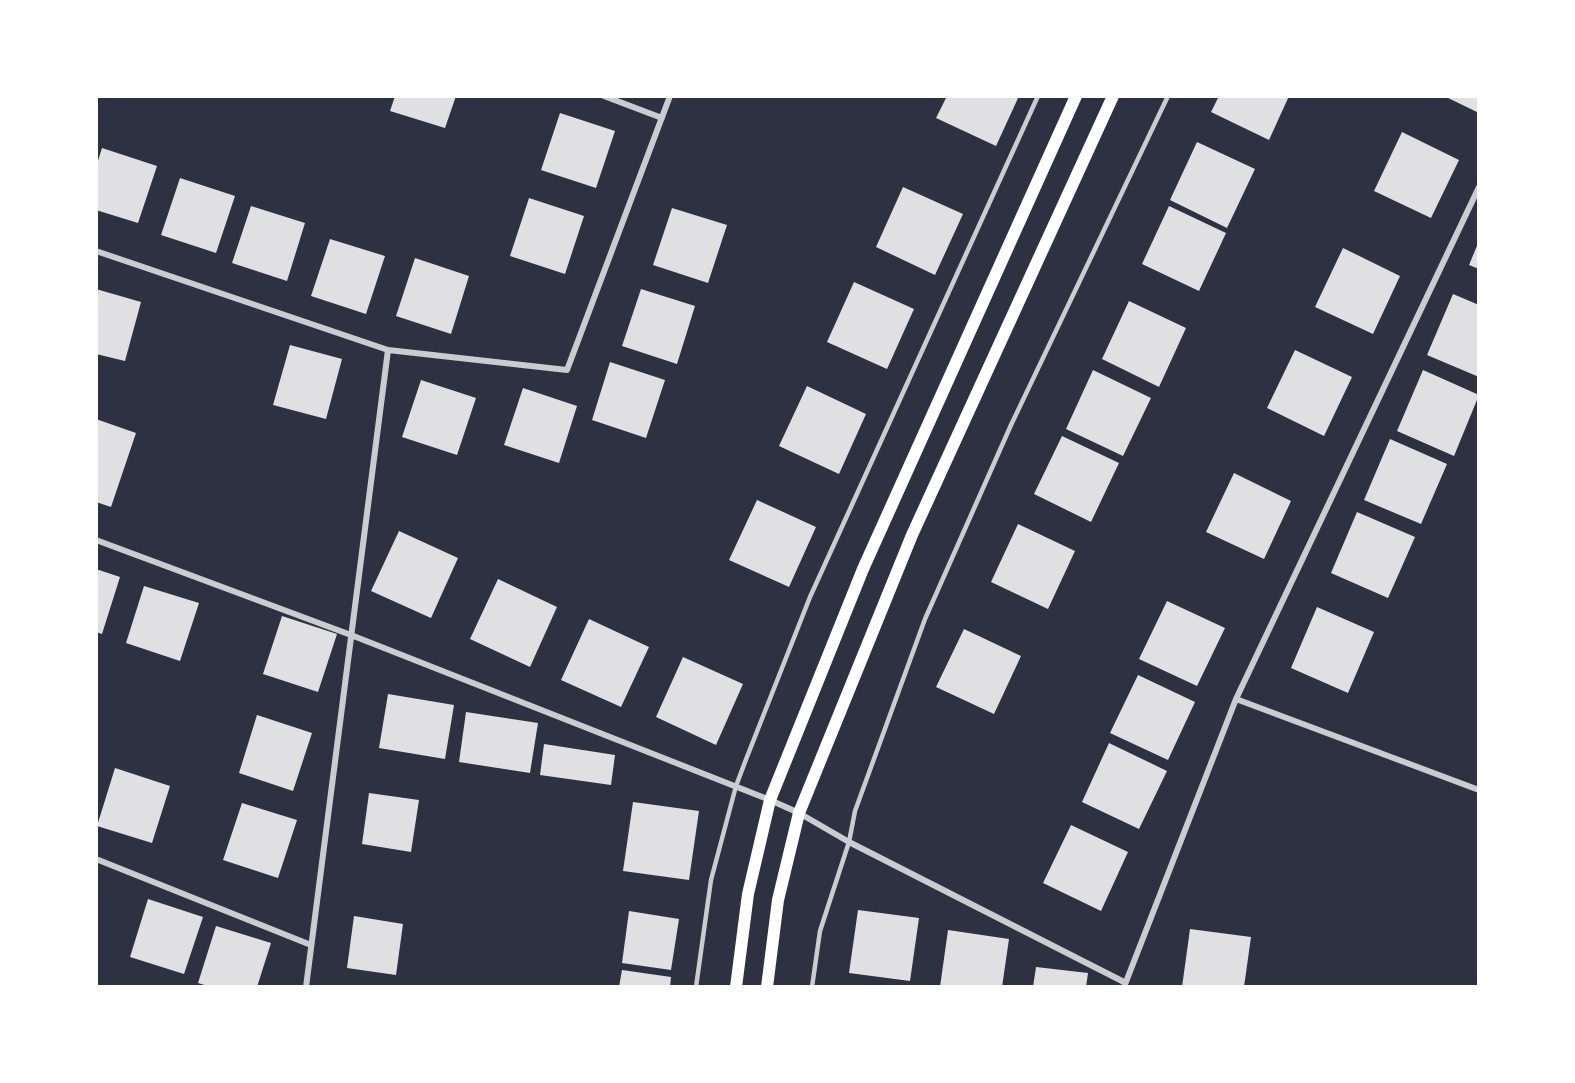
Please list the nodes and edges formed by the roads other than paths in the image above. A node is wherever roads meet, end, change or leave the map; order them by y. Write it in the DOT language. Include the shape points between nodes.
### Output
graph roads {
  1 [pos="604,96"];
  2 [pos="670,96"];
  3 [pos="1038,96"];
  4 [pos="1076,96"];
  5 [pos="1113,96"];
  6 [pos="1168,96"];
  7 [pos="662,117"];
  8 [pos="1479,188"];
  9 [pos="96,251"];
  10 [pos="388,350"];
  11 [pos="96,540"];
  12 [pos="351,635"];
  13 [pos="1236,699"];
  14 [pos="736,786"];
  15 [pos="1479,790"];
  16 [pos="770,800"];
  17 [pos="799,813"];
  18 [pos="849,842"];
  19 [pos="96,859"];
  20 [pos="311,945"];
  21 [pos="1124,984"];
  22 [pos="306,987"];
  23 [pos="696,987"];
  24 [pos="736,987"];
  25 [pos="767,987"];
  26 [pos="812,987"];
  1 -- 7 [label="street"];
  2 -- 7 [label="street"];
  3 -- 14 [label="lane" via="810,597"];
  4 -- 16 [label="main road" via="863,569"];
  5 -- 17 [label="main road" via="912,535"];
  6 -- 18 [label="lane" via="1011,425 925,619 855,811"];
  7 -- 10 [label="street" via="567,370"];
  8 -- 13 [label="street"];
  9 -- 10 [label="street"];
  10 -- 12 [label="street"];
  11 -- 12 [label="street"];
  12 -- 14 [label="street"];
  12 -- 20 [label="street"];
  13 -- 15 [label="street"];
  13 -- 21 [label="street"];
  14 -- 16 [label="street"];
  14 -- 23 [label="lane" via="711,880"];
  16 -- 17 [label="street"];
  16 -- 24 [label="main road" via="748,894"];
  17 -- 18 [label="street"];
  17 -- 25 [label="main road" via="778,900"];
  18 -- 21 [label="street"];
  18 -- 26 [label="lane" via="820,931"];
  19 -- 20 [label="street"];
  20 -- 22 [label="street"];
}
